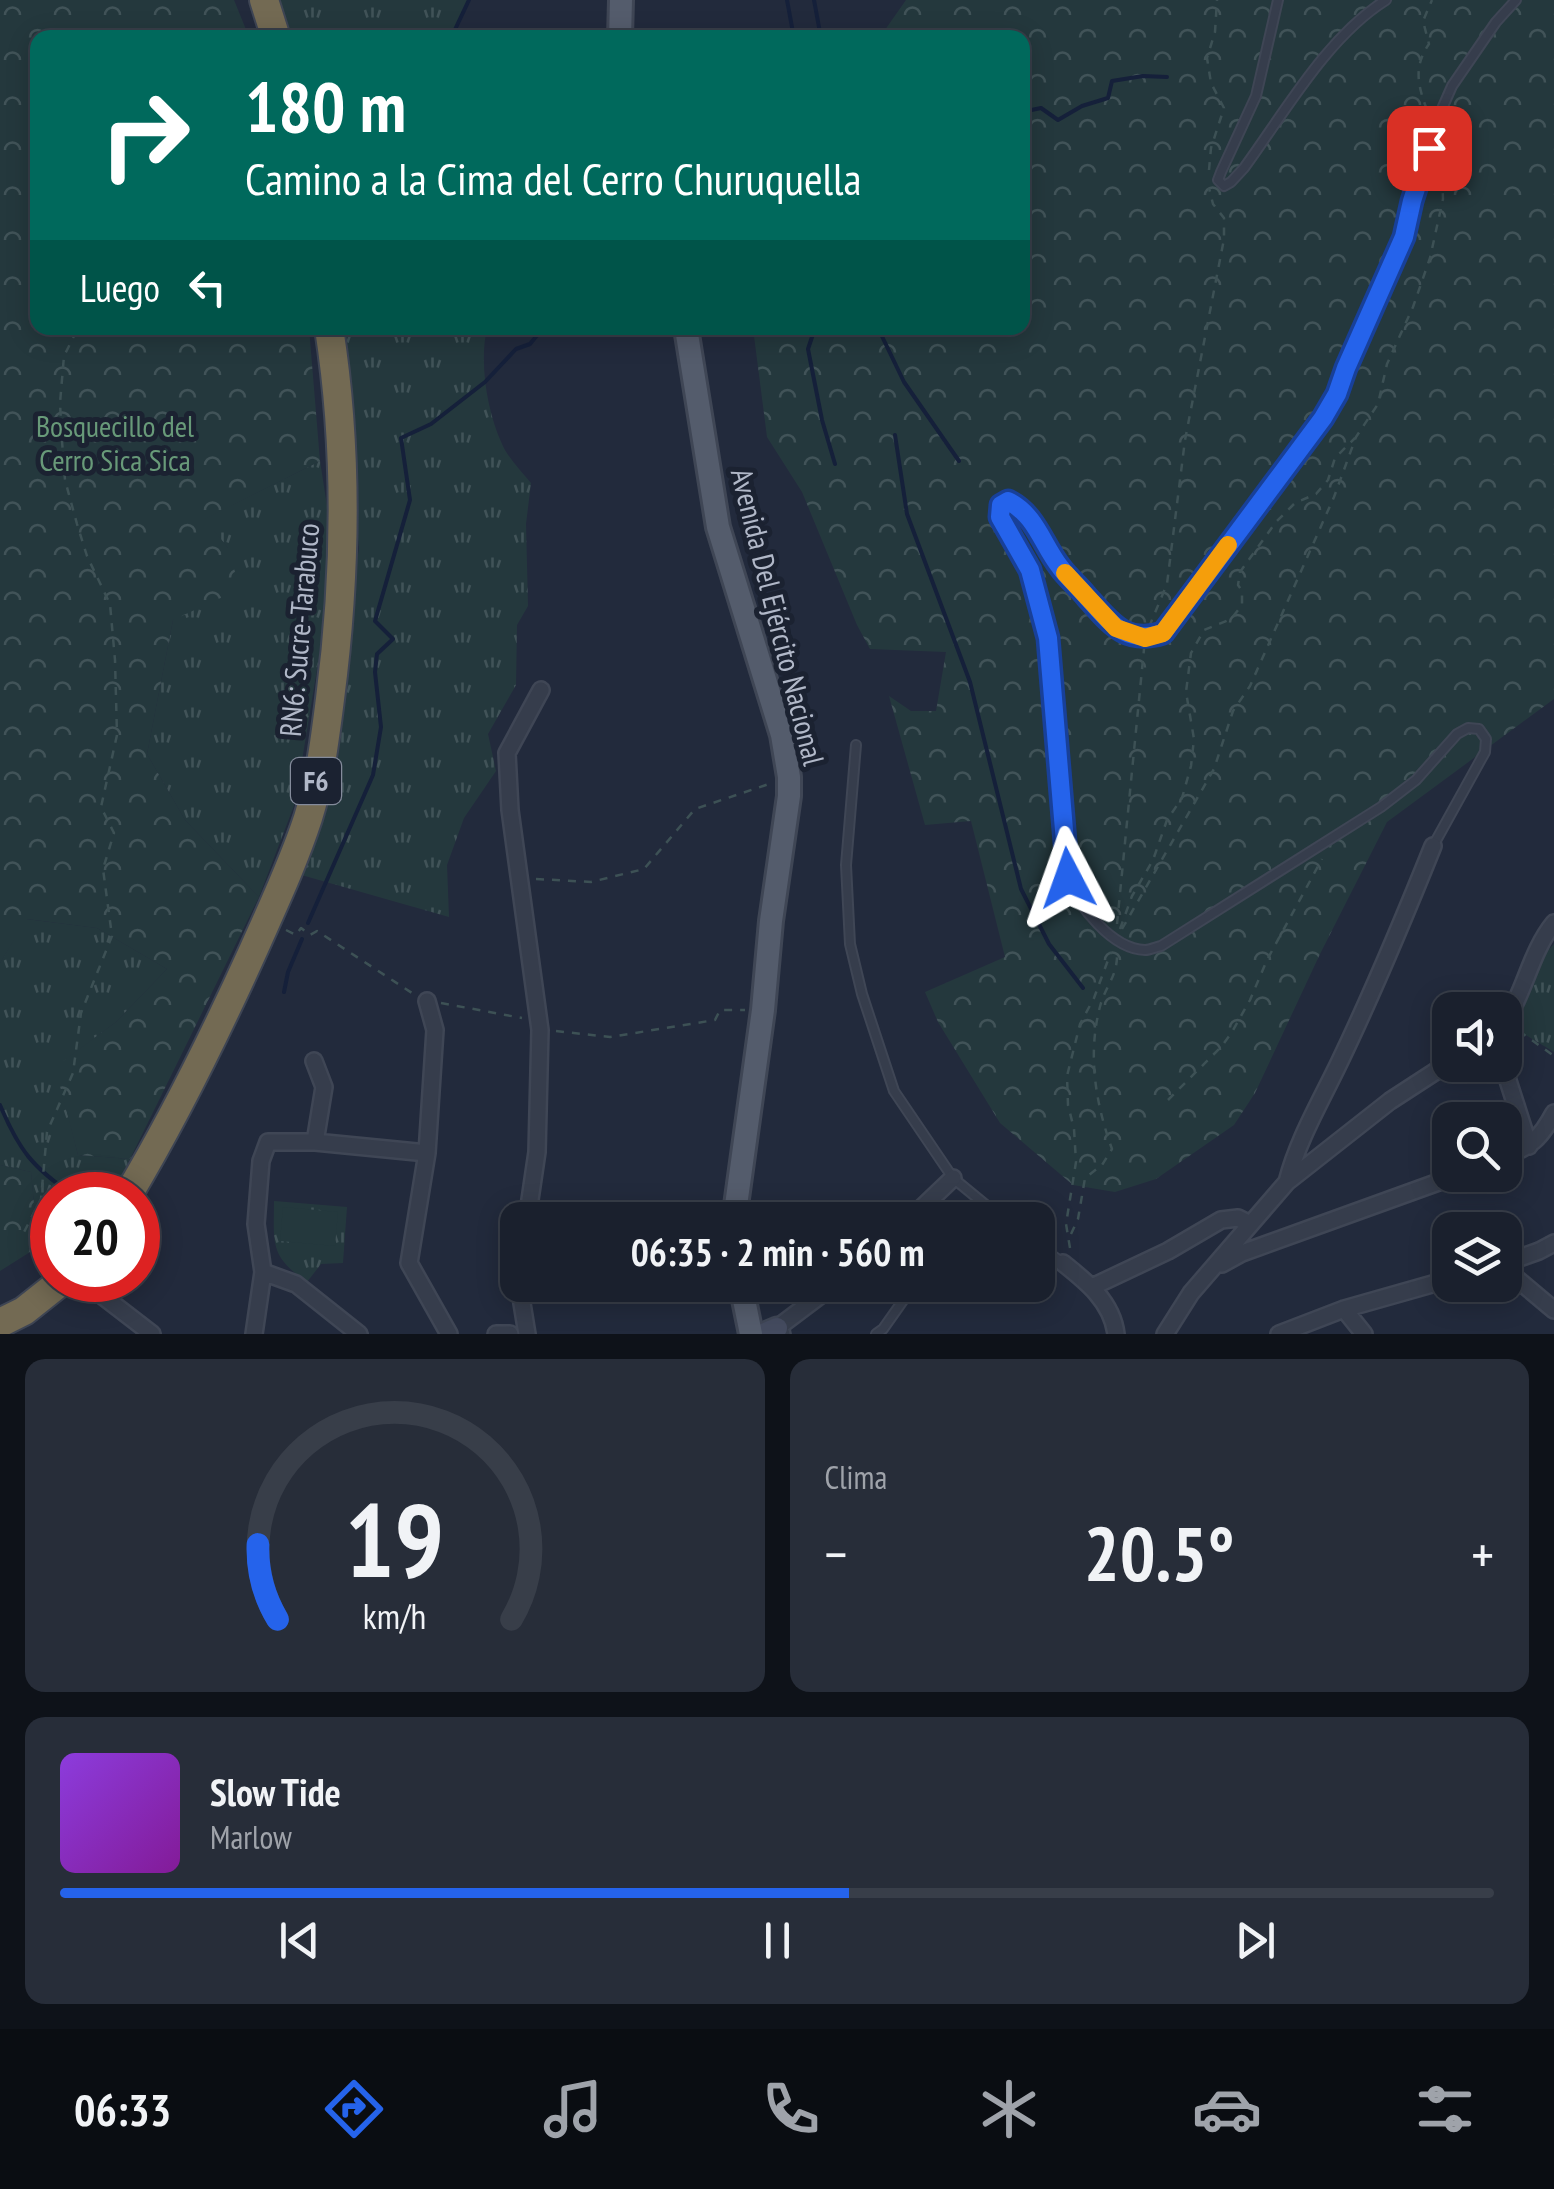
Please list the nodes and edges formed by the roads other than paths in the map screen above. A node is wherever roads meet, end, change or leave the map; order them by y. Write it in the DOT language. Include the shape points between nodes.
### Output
graph roads {
  1 [pos="264,0"];
  2 [pos="621,0"];
  3 [pos="1278,0"];
  4 [pos="1386,0"];
  5 [pos="1516,0"];
  6 [pos="273,30"];
  7 [pos="620,30"];
  8 [pos="330,335"];
  9 [pos="687,335"];
  10 [pos="541,690"];
  11 [pos="856,745"];
  12 [pos="1434,846"];
  13 [pos="1554,923"];
  14 [pos="1520,992"];
  15 [pos="427,1000"];
  16 [pos="314,1062"];
  17 [pos="1432,1074"];
  18 [pos="1508,1082"];
  19 [pos="1554,1113"];
  20 [pos="315,1142"];
  21 [pos="1529,1146"];
  22 [pos="1522,1149"];
  23 [pos="427,1153"];
  24 [pos="141,1172"];
  25 [pos="953,1178"];
  26 [pos="1287,1182"];
  27 [pos="1432,1184"];
  28 [pos="530,1202"];
  29 [pos="736,1202"];
  30 [pos="927,1202"];
  31 [pos="982,1202"];
  32 [pos="1250,1224"];
  33 [pos="1554,1243"];
  34 [pos="1055,1257"];
  35 [pos="1522,1258"];
  36 [pos="1063,1263"];
  37 [pos="1214,1268"];
  38 [pos="263,1272"];
  39 [pos="1522,1281"];
  40 [pos="1432,1284"];
  41 [pos="1092,1287"];
  42 [pos="36,1302"];
  43 [pos="111,1302"];
  44 [pos="522,1302"];
  45 [pos="744,1302"];
  46 [pos="812,1302"];
  47 [pos="902,1302"];
  48 [pos="1344,1310"];
  49 [pos="1554,1310"];
  50 [pos="0,1324"];
  51 [pos="774,1332"];
  52 [pos="152,1334"];
  53 [pos="254,1334"];
  54 [pos="359,1334"];
  55 [pos="450,1334"];
  56 [pos="496,1334"];
  57 [pos="510,1334"];
  58 [pos="527,1334"];
  59 [pos="751,1334"];
  60 [pos="876,1334"];
  61 [pos="1116,1334"];
  62 [pos="1166,1334"];
  63 [pos="1279,1334"];
  64 [pos="1364,1334"];
  1 -- 6 [label="highway"];
  2 -- 7 [label="main road"];
  3 -- 4 [label="lane" via="1256,96 1220,172 1224,186 1348,29"];
  5 -- 12 [label="lane" via="1452,86 1404,237 1337,394 1163,633 1145,638 1116,628 1059,566 1028,515 1008,501 1001,505 1000,517 1030,570 1048,638 1068,878 1078,902 1116,939 1144,950 1161,946 1381,807 1457,734 1479,729 1485,752"];
  8 -- 24 [label="highway, RN6: Sucre-Tarabuco / F6" via="342,562 338,641 309,816 208,1051"];
  9 -- 29 [label="main road, Avenida Del Ejército Nacional" via="718,527 789,776"];
  10 -- 28 [label="street" via="508,753 539,1025"];
  11 -- 25 [label="lane" via="846,865 850,944 894,1091"];
  12 -- 26 [label="street" via="1294,1153"];
  13 -- 14 [label="street"];
  15 -- 23 [label="street" via="435,1030"];
  16 -- 20 [label="street" via="324,1087"];
  17 -- 26 [label="street"];
  18 -- 21 [label="street"];
  19 -- 21 [label="street"];
  20 -- 23 [label="street"];
  20 -- 38 [label="street" via="268,1142 256,1224"];
  21 -- 22 [label="street"];
  23 -- 55 [label="street" via="408,1263"];
  25 -- 30 [label="street"];
  25 -- 31 [label="lane"];
  26 -- 32 [label="street"];
  27 -- 37 [label="street"];
  32 -- 37 [label="street"];
  32 -- 41 [label="street" via="1221,1220"];
  33 -- 35 [label="street"];
  34 -- 36 [label="lane"];
  36 -- 41 [label="street"];
  37 -- 62 [label="street"];
  38 -- 53 [label="street"];
  38 -- 54 [label="street" via="296,1284"];
  39 -- 49 [label="street"];
  40 -- 48 [label="street"];
  41 -- 61 [label="street"];
  42 -- 50 [label="highway"];
  43 -- 52 [label="street"];
  44 -- 58 [label="street"];
  45 -- 59 [label="main road"];
  46 -- 51 [label="street"];
  47 -- 60 [label="lane"];
  48 -- 63 [label="street"];
  48 -- 64 [label="street"];
  56 -- 57 [label="street"];
}
